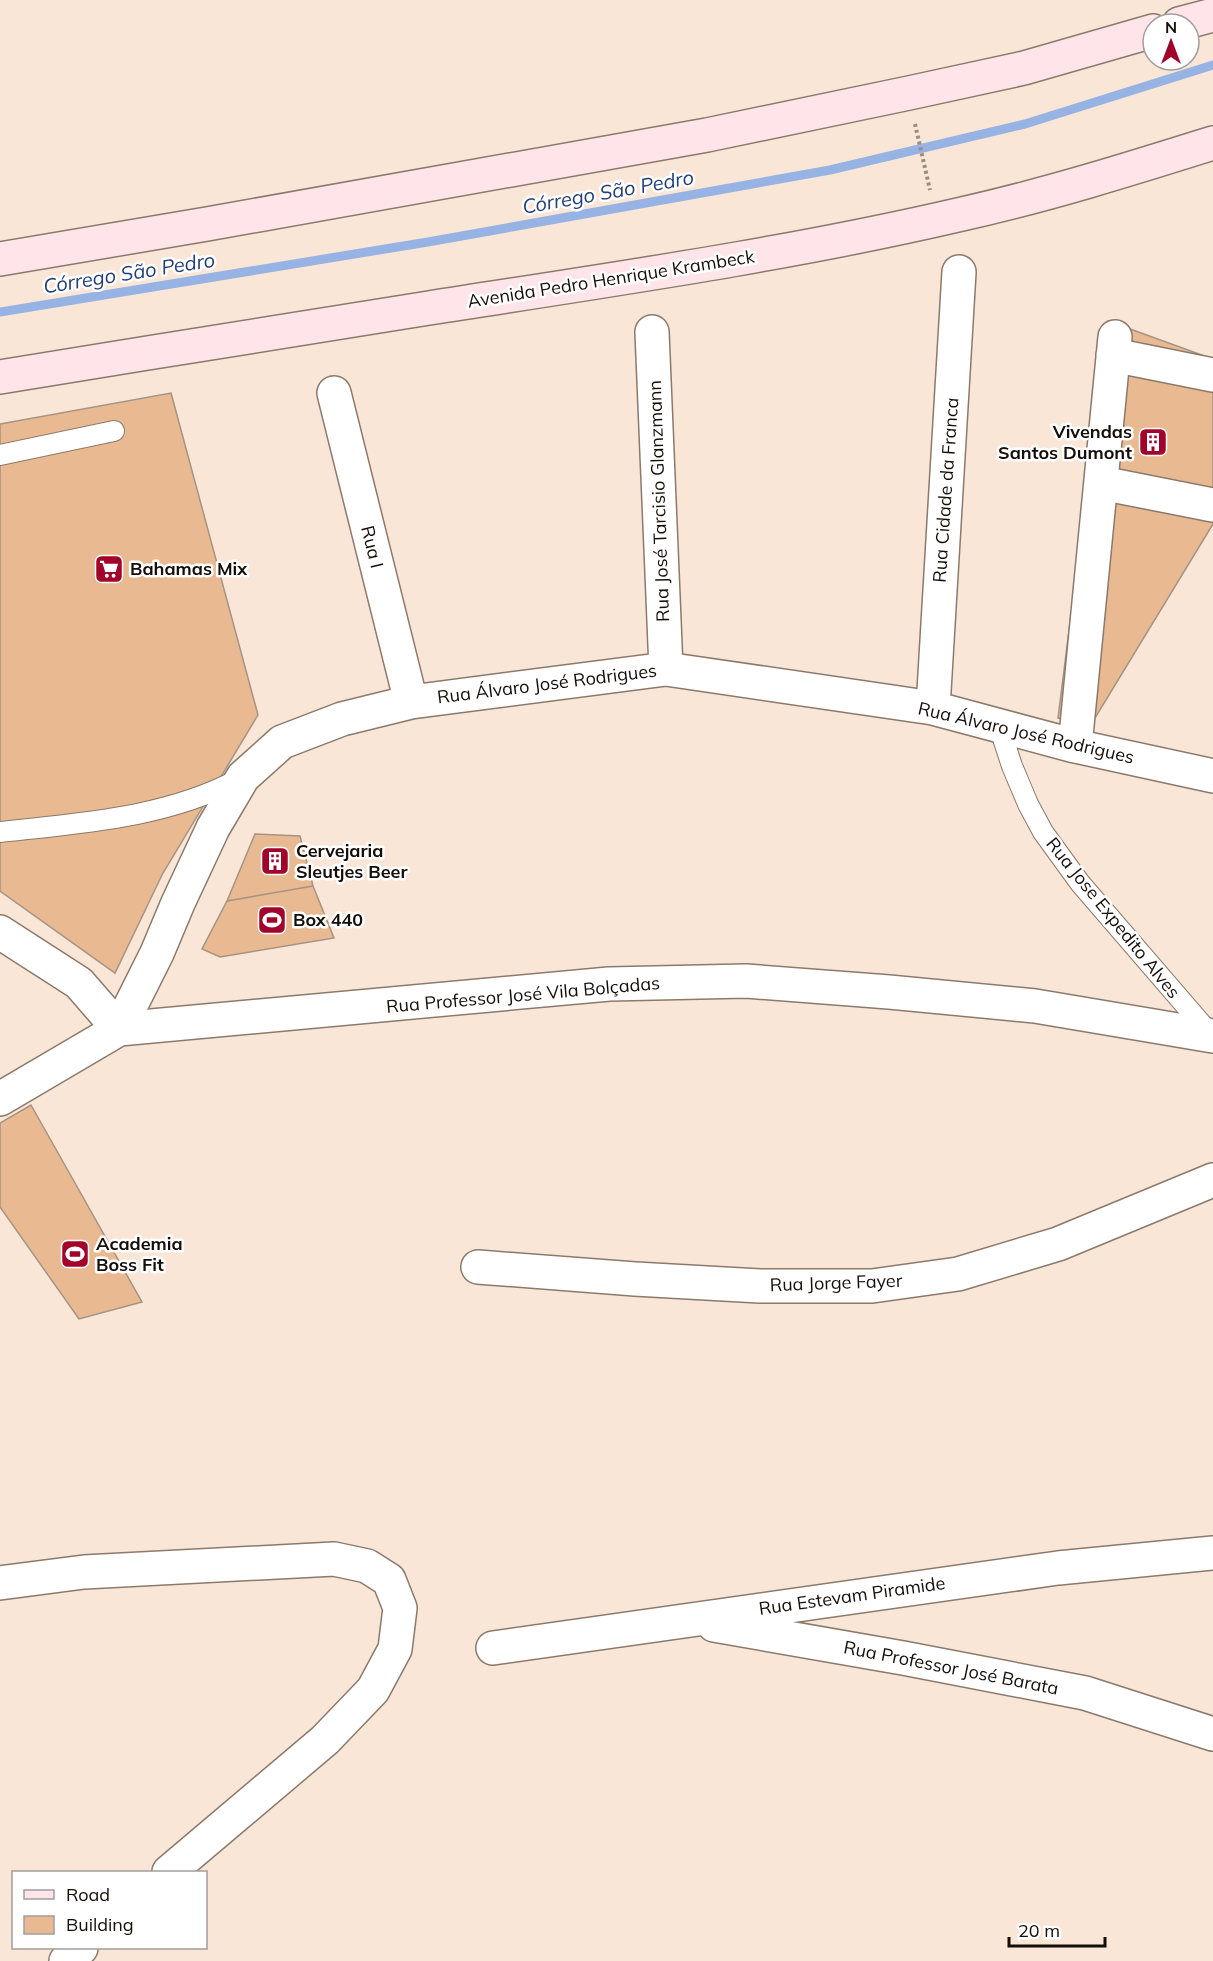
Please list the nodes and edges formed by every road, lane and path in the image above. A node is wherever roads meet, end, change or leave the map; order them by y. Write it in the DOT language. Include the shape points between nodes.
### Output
graph roads {
  1 [pos="1141,34"];
  2 [pos="916,129"];
  3 [pos="1213,143"];
  4 [pos="927,177"];
  5 [pos="0,259"];
  6 [pos="959,272"];
  7 [pos="652,332"];
  8 [pos="1213,375"];
  9 [pos="0,377"];
  10 [pos="334,393"];
  11 [pos="114,431"];
  12 [pos="0,455"];
  13 [pos="1101,483"];
  14 [pos="1213,505"];
  15 [pos="666,669"];
  16 [pos="411,702"];
  17 [pos="933,708"];
  18 [pos="999,726"];
  19 [pos="1075,746"];
  20 [pos="1213,776"];
  21 [pos="243,777"];
  22 [pos="0,832"];
  23 [pos="0,932"];
  24 [pos="119,1029"];
  25 [pos="1212,1036"];
  26 [pos="0,1099"];
  27 [pos="1213,1180"];
  28 [pos="478,1267"];
  29 [pos="1213,1553"];
  30 [pos="0,1583"];
  31 [pos="684,1620"];
  32 [pos="493,1648"];
  33 [pos="1213,1734"];
  34 [pos="170,1871"];
  35 [pos="79,1949"];
  36 [pos="66,1961"];
  1 -- 5 [label="main road" via="1024,68 707,135"];
  2 -- 4 [label="path"];
  3 -- 9 [label="main road, Avenida Pedro Henrique Krambeck" via="1106,177 962,214 825,242 686,268"];
  6 -- 17 [label="street, Rua Cidade da Franca"];
  7 -- 15 [label="street, Rua José Tarcisio Glanzmann"];
  8 -- 13 [label="street" via="1114,346"];
  10 -- 16 [label="street, Rua I"];
  11 -- 12 [label="lane"];
  13 -- 14 [label="street"];
  13 -- 19 [label="street"];
  15 -- 16 [label="street, Rua Álvaro José Rodrigues"];
  15 -- 17 [label="street, Rua Álvaro José Rodrigues"];
  16 -- 21 [label="street, Rua Álvaro José Rodrigues" via="342,718 282,742"];
  17 -- 18 [label="street, Rua Álvaro José Rodrigues"];
  18 -- 19 [label="street, Rua Álvaro José Rodrigues"];
  18 -- 25 [label="lane, Rua Jose Expedito Alves" via="1012,766 1043,832 1080,883"];
  19 -- 20 [label="street, Rua Álvaro José Rodrigues"];
  21 -- 22 [label="lane" via="173,806"];
  21 -- 24 [label="street, Rua Álvaro José Rodrigues" via="213,828"];
  23 -- 24 [label="street" via="79,983"];
  24 -- 25 [label="street, Rua Professor José Vila Bolçadas" via="609,984 746,981 1035,1006"];
  24 -- 26 [label="street"];
  27 -- 28 [label="street, Rua Jorge Fayer" via="1058,1244 958,1274 872,1286 635,1280"];
  29 -- 31 [label="street, Rua Estevam Piramide" via="1058,1568"];
  30 -- 34 [label="street" via="84,1572 334,1559 367,1566 389,1580 400,1608 395,1649 374,1690 324,1740"];
  31 -- 32 [label="street, Rua Estevam Piramide"];
  31 -- 33 [label="street, Rua Professor José Barata" via="1085,1693"];
  35 -- 36 [label="street"];
}
